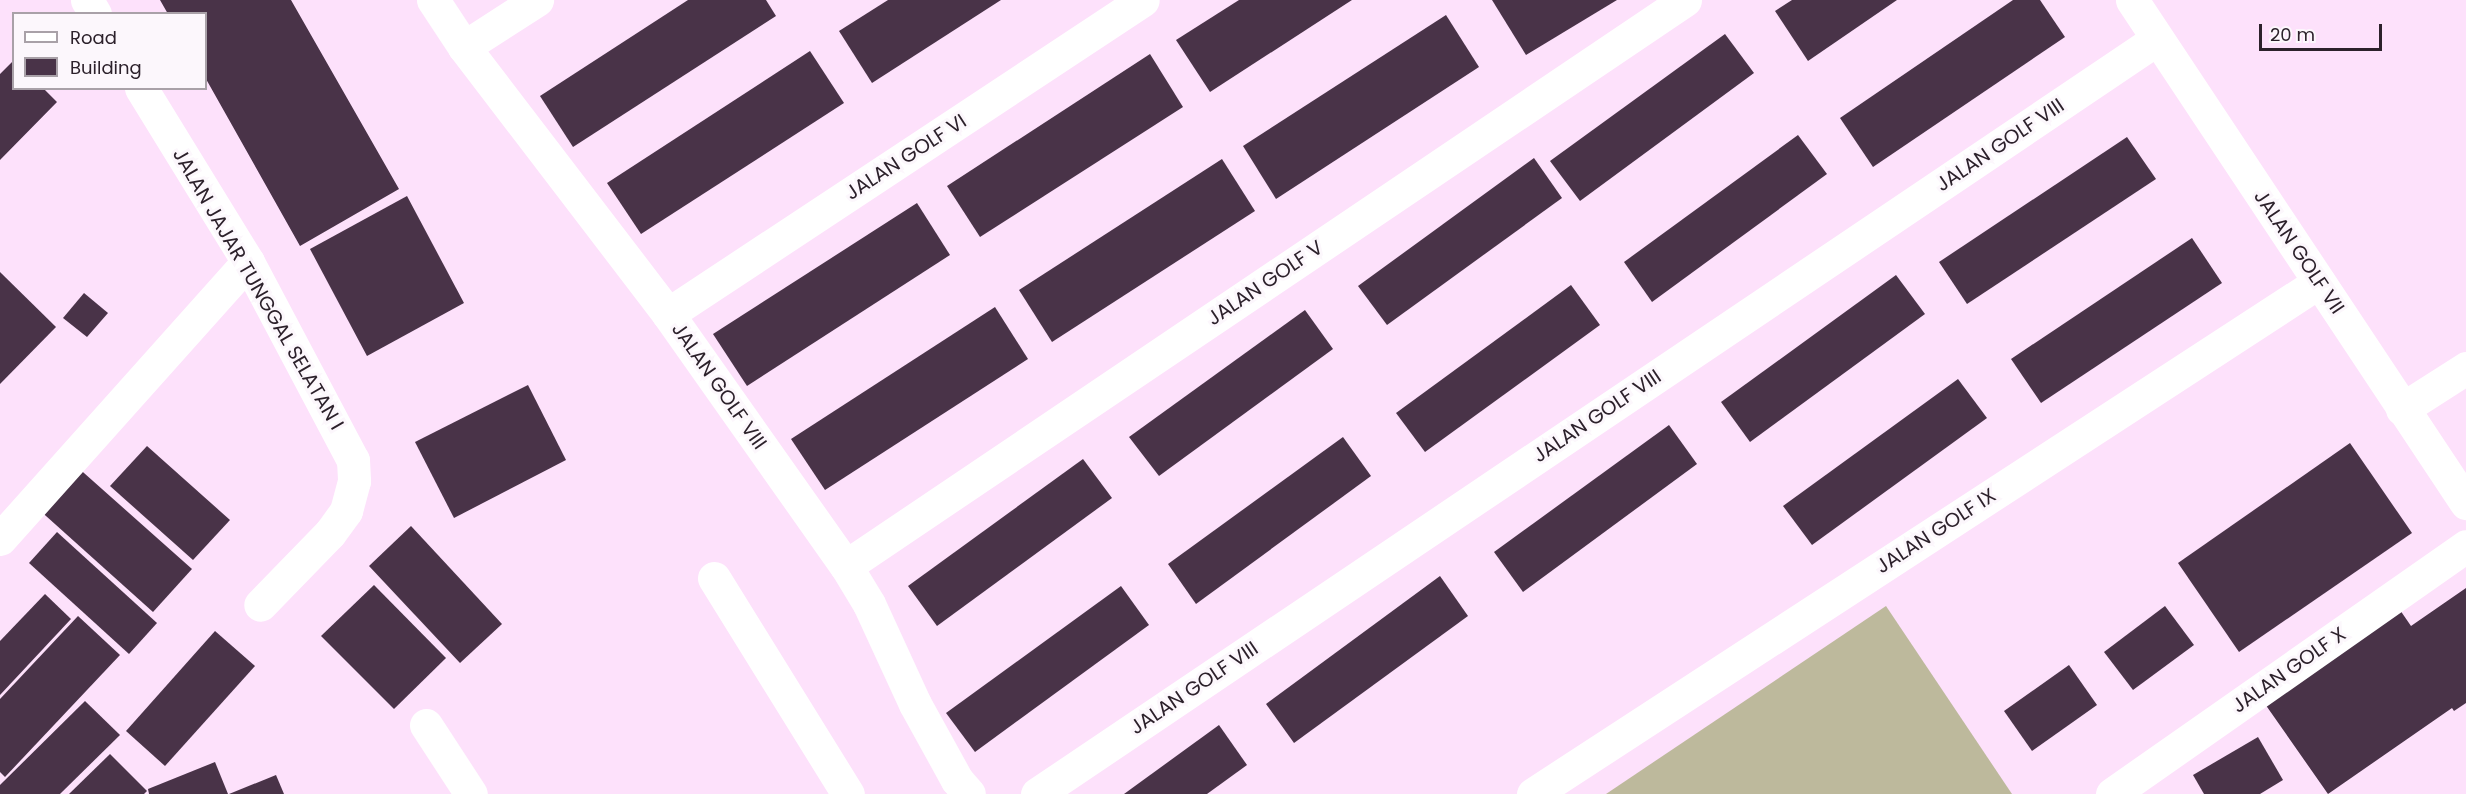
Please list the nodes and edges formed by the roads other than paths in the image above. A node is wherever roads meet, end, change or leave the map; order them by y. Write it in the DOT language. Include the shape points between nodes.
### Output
graph roads {
  1 [pos="433,0"];
  2 [pos="537,0"];
  3 [pos="1143,0"];
  4 [pos="1685,0"];
  5 [pos="2132,0"];
  6 [pos="2157,39"];
  7 [pos="464,47"];
  8 [pos="142,90"];
  9 [pos="248,262"];
  10 [pos="2319,282"];
  11 [pos="668,314"];
  12 [pos="2466,368"];
  13 [pos="2402,409"];
  14 [pos="2466,503"];
  15 [pos="0,538"];
  16 [pos="2466,546"];
  17 [pos="846,566"];
  18 [pos="714,578"];
  19 [pos="260,605"];
  20 [pos="426,725"];
  21 [pos="1550,789"];
  22 [pos="471,794"];
  23 [pos="848,794"];
  24 [pos="969,794"];
  25 [pos="1037,794"];
  26 [pos="2112,794"];
  1 -- 7 [label="street, JALAN GOLF VIII"];
  2 -- 7 [label="street"];
  3 -- 11 [label="street, JALAN GOLF VI"];
  4 -- 17 [label="street, JALAN GOLF V"];
  5 -- 6 [label="street, JALAN GOLF VII"];
  6 -- 10 [label="street, JALAN GOLF VII"];
  6 -- 25 [label="street, JALAN GOLF VIII"];
  7 -- 11 [label="street, JALAN GOLF VIII"];
  8 -- 9 [label="street, JALAN JAJAR TUNGGAL SELATAN I"];
  9 -- 15 [label="street"];
  9 -- 19 [label="street, JALAN JAJAR TUNGGAL SELATAN I" via="342,436 353,460 354,482 346,511 330,533"];
  10 -- 13 [label="street, JALAN GOLF VII"];
  10 -- 21 [label="street, JALAN GOLF IX"];
  11 -- 17 [label="street, JALAN GOLF VIII"];
  12 -- 13 [label="street"];
  13 -- 14 [label="street, JALAN GOLF VII"];
  16 -- 26 [label="street, JALAN GOLF X"];
  17 -- 24 [label="street, JALAN GOLF VIII" via="869,604 915,704 957,780"];
  18 -- 23 [label="street"];
  20 -- 22 [label="street"];
}
